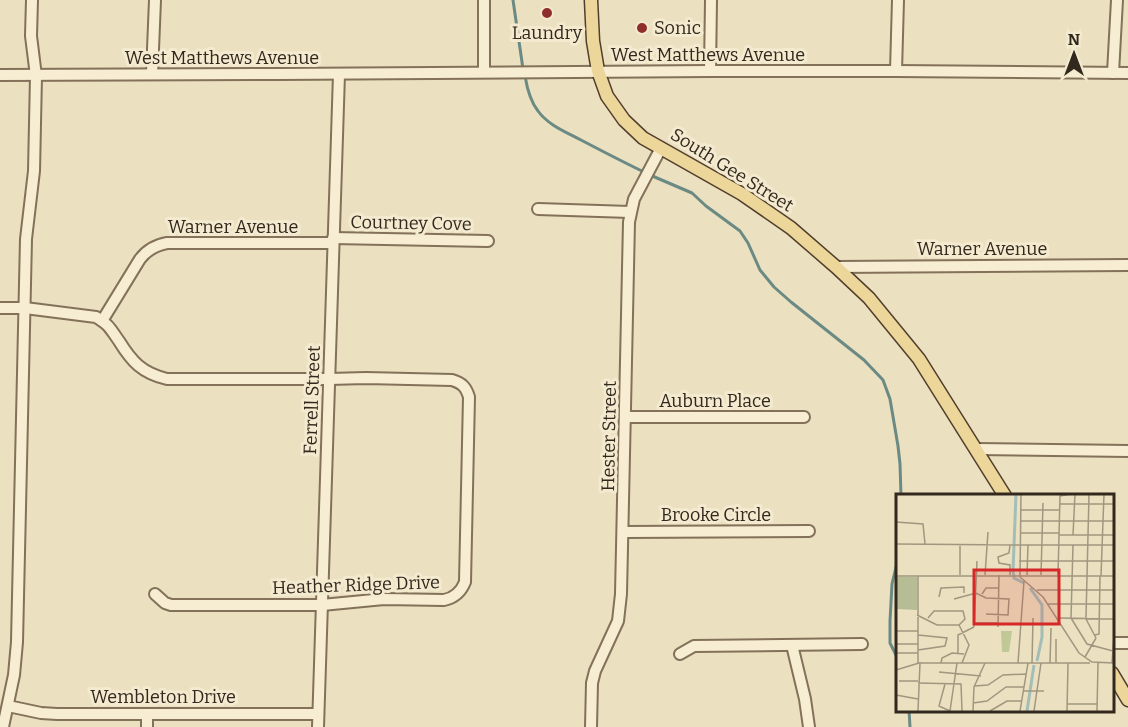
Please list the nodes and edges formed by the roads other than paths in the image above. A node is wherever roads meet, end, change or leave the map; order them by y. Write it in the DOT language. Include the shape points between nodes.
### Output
graph roads {
  1 [pos="32,0"];
  2 [pos="155,0"];
  3 [pos="484,0"];
  4 [pos="591,0"];
  5 [pos="711,0"];
  6 [pos="898,0"];
  7 [pos="1117,0"];
  8 [pos="598,71"];
  9 [pos="710,71"];
  10 [pos="896,71"];
  11 [pos="484,72"];
  12 [pos="1113,73"];
  13 [pos="1128,73"];
  14 [pos="152,74"];
  15 [pos="339,74"];
  16 [pos="0,75"];
  17 [pos="36,76"];
  18 [pos="661,148"];
  19 [pos="538,209"];
  20 [pos="630,212"];
  21 [pos="333,241"];
  22 [pos="488,241"];
  23 [pos="1128,265"];
  24 [pos="836,267"];
  25 [pos="0,308"];
  26 [pos="25,308"];
  27 [pos="102,321"];
  28 [pos="329,379"];
  29 [pos="626,417"];
  30 [pos="804,417"];
  31 [pos="976,449"];
  32 [pos="1128,451"];
  33 [pos="1004,494"];
  34 [pos="809,531"];
  35 [pos="624,532"];
  36 [pos="155,594"];
  37 [pos="322,605"];
  38 [pos="862,644"];
  39 [pos="792,645"];
  40 [pos="680,654"];
  41 [pos="1113,675"];
  42 [pos="1128,700"];
  43 [pos="8,706"];
  44 [pos="147,714"];
  45 [pos="318,714"];
  46 [pos="3,727"];
  47 [pos="147,727"];
  48 [pos="318,727"];
  49 [pos="591,727"];
  50 [pos="808,727"];
  1 -- 17 [label="street"];
  2 -- 14 [label="street"];
  3 -- 11 [label="street"];
  4 -- 8 [label="main road, South Gee Street" via="592,41"];
  5 -- 9 [label="street"];
  6 -- 10 [label="street"];
  7 -- 12 [label="street"];
  8 -- 9 [label="street, West Matthews Avenue"];
  8 -- 11 [label="street, West Matthews Avenue"];
  8 -- 18 [label="main road, South Gee Street" via="607,96 624,120"];
  9 -- 10 [label="street, West Matthews Avenue"];
  10 -- 12 [label="street, West Matthews Avenue"];
  11 -- 15 [label="street, West Matthews Avenue"];
  12 -- 13 [label="street, West Matthews Avenue"];
  14 -- 15 [label="street, West Matthews Avenue"];
  14 -- 17 [label="street, West Matthews Avenue"];
  15 -- 21 [label="street, Ferrell Street"];
  16 -- 17 [label="street, West Matthews Avenue"];
  17 -- 26 [label="street"];
  18 -- 20 [label="street, Hester Street"];
  18 -- 24 [label="main road, South Gee Street" via="742,194 791,228"];
  19 -- 20 [label="street"];
  20 -- 29 [label="street, Hester Street"];
  21 -- 22 [label="street, Courtney Cove"];
  21 -- 27 [label="street, Warner Avenue" via="160,244 140,259"];
  21 -- 28 [label="street, Ferrell Street"];
  23 -- 24 [label="street, Warner Avenue"];
  24 -- 31 [label="main road, South Gee Street" via="869,298 919,359"];
  25 -- 26 [label="street"];
  26 -- 27 [label="street"];
  26 -- 43 [label="street" via="17,642"];
  27 -- 28 [label="street" via="133,361 167,379"];
  28 -- 37 [label="street, Ferrell Street"];
  28 -- 37 [label="street, Heather Ridge Drive" via="452,380 464,386 469,397 464,585 444,600 384,599"];
  29 -- 30 [label="street, Auburn Place"];
  29 -- 35 [label="street, Hester Street"];
  31 -- 32 [label="street"];
  31 -- 33 [label="main road, South Gee Street"];
  34 -- 35 [label="street, Brooke Circle"];
  35 -- 49 [label="street, Hester Street" via="620,611 591,683"];
  36 -- 37 [label="street, Heather Ridge Drive" via="171,605"];
  37 -- 45 [label="street, Ferrell Street"];
  38 -- 39 [label="street"];
  39 -- 40 [label="street" via="694,645"];
  39 -- 50 [label="street"];
  41 -- 42 [label="main road"];
  43 -- 44 [label="street, Wembleton Drive" via="57,714"];
  43 -- 46 [label="street"];
  44 -- 45 [label="street, Wembleton Drive"];
  44 -- 47 [label="street"];
  45 -- 48 [label="street, Ferrell Street"];
}
